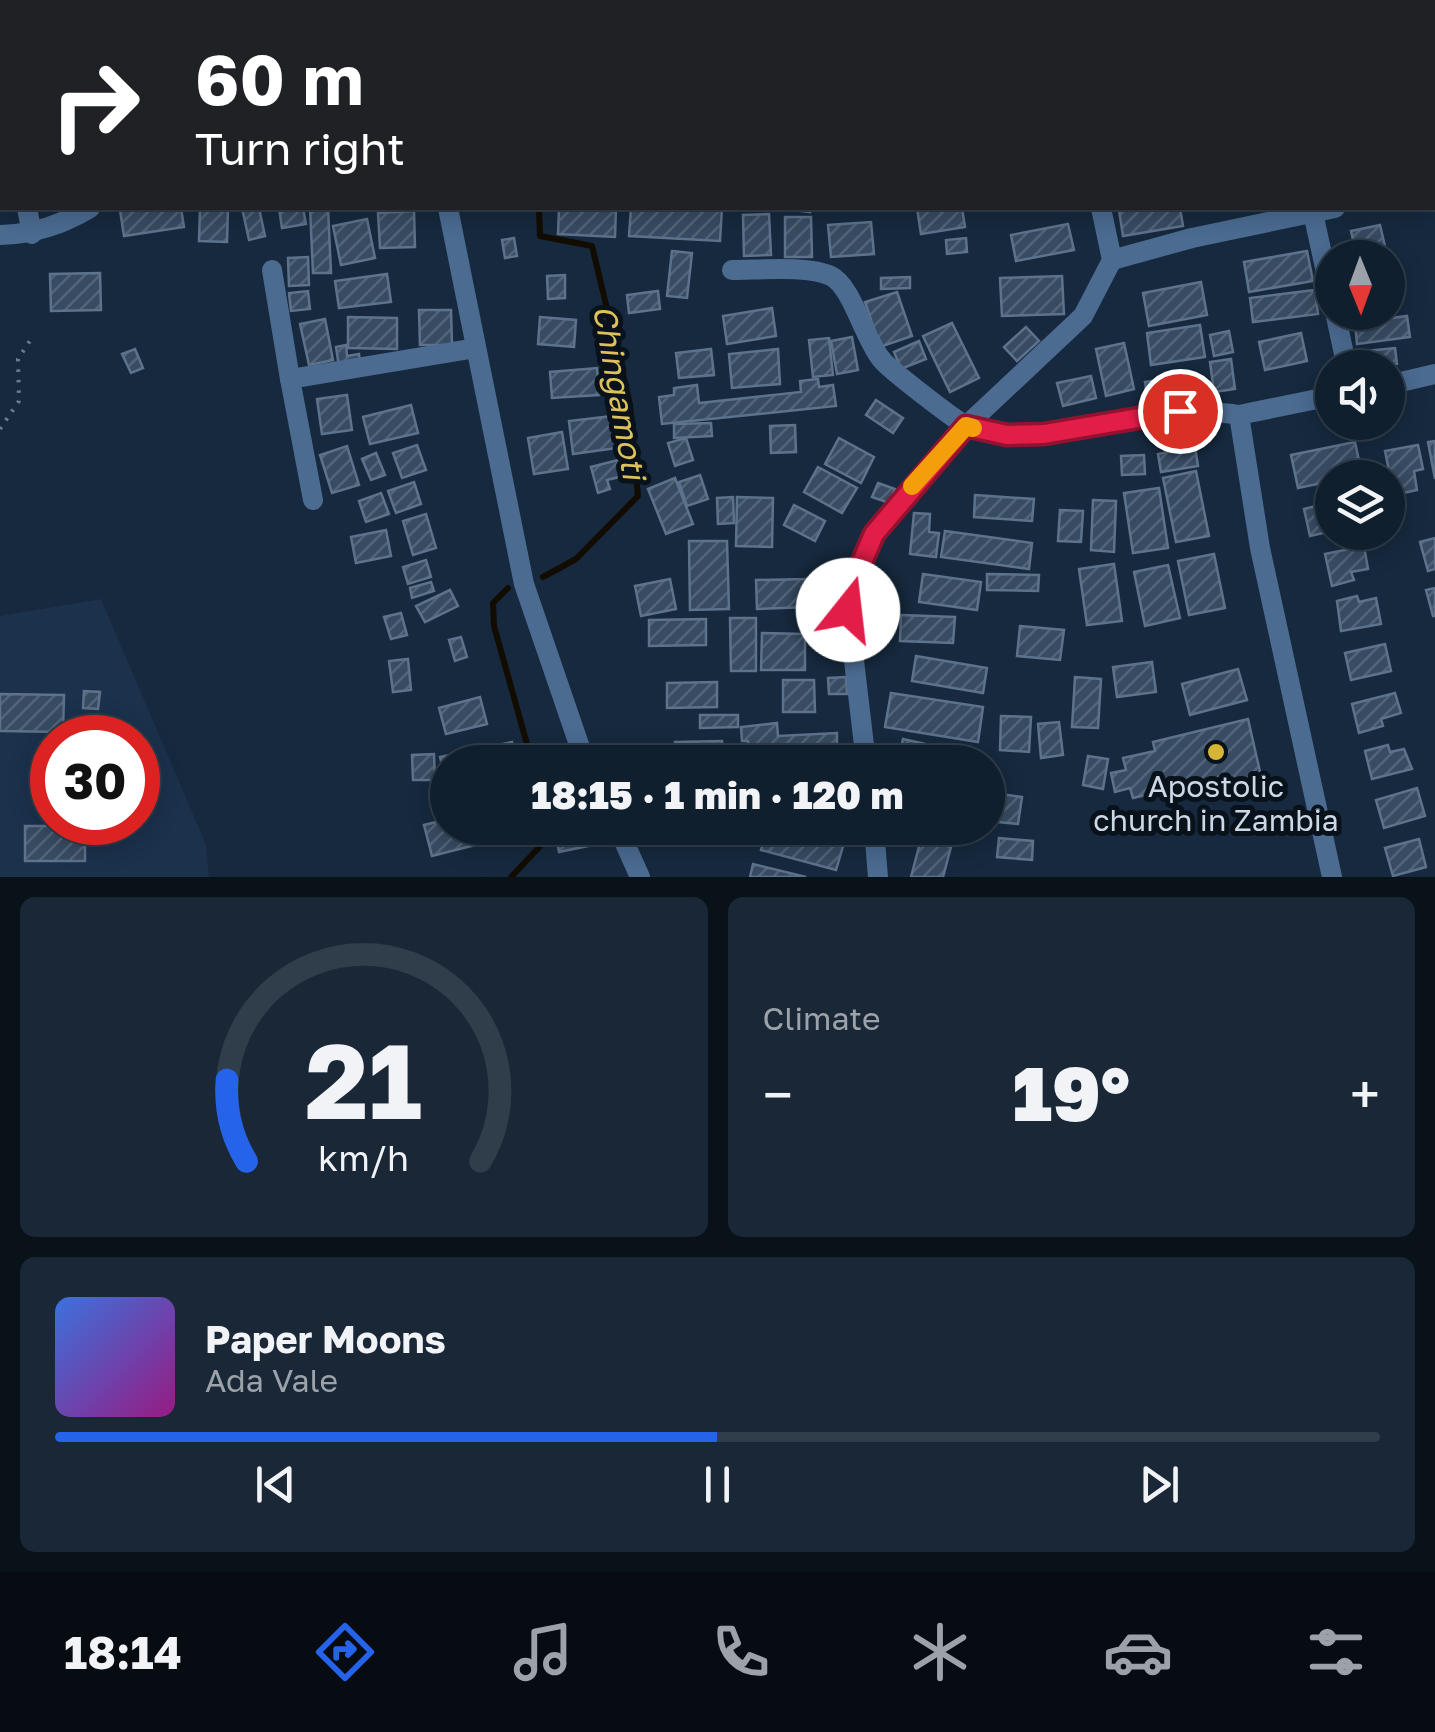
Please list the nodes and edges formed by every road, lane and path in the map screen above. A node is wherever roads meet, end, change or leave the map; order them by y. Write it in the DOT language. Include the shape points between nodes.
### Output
graph roads {
  1 [pos="28,210"];
  2 [pos="87,210"];
  3 [pos="448,210"];
  4 [pos="1101,210"];
  5 [pos="1313,210"];
  6 [pos="0,234"];
  7 [pos="32,234"];
  8 [pos="1319,240"];
  9 [pos="1112,260"];
  10 [pos="272,270"];
  11 [pos="732,270"];
  12 [pos="33,336"];
  13 [pos="476,348"];
  14 [pos="1435,374"];
  15 [pos="290,379"];
  16 [pos="1405,380"];
  17 [pos="1315,399"];
  18 [pos="1239,415"];
  19 [pos="966,426"];
  20 [pos="0,429"];
  21 [pos="313,500"];
  22 [pos="578,745"];
  23 [pos="864,745"];
  24 [pos="626,845"];
  25 [pos="875,845"];
  26 [pos="640,877"];
  27 [pos="878,877"];
  28 [pos="1332,877"];
  1 -- 7 [label="street"];
  2 -- 7 [label="street"];
  3 -- 13 [label="street"];
  4 -- 9 [label="street"];
  5 -- 8 [label="street"];
  5 -- 9 [label="street"];
  6 -- 7 [label="street"];
  9 -- 19 [label="street" via="1083,316"];
  10 -- 15 [label="street"];
  11 -- 19 [label="street" via="834,276 882,361"];
  12 -- 20 [label="path" via="18,359 19,401"];
  13 -- 15 [label="street"];
  13 -- 22 [label="street" via="524,584"];
  14 -- 16 [label="street"];
  15 -- 21 [label="street"];
  17 -- 18 [label="street"];
  18 -- 19 [label="street" via="1180,411 1044,434"];
  18 -- 28 [label="street" via="1260,548"];
  19 -- 23 [label="street" via="874,534 856,576 848,610"];
  24 -- 26 [label="street"];
  25 -- 27 [label="street"];
}
